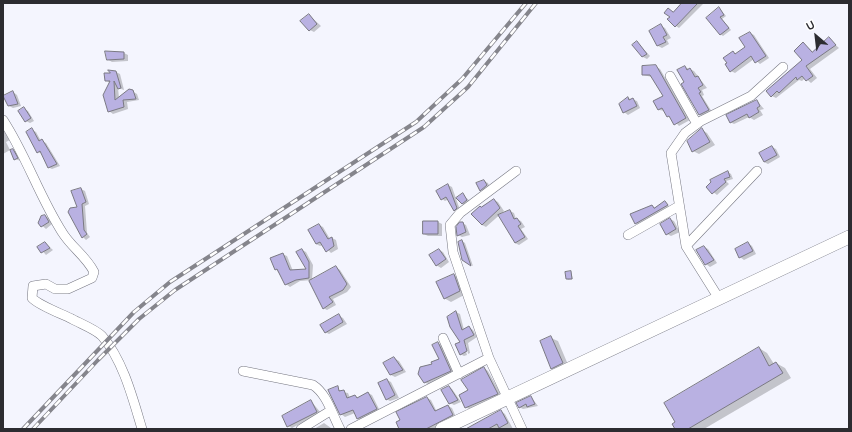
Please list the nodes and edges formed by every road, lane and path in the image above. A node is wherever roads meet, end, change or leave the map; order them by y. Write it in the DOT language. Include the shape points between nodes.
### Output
graph roads {
  1 [pos="783,67"];
  2 [pos="670,76"];
  3 [pos="3,120"];
  4 [pos="697,124"];
  5 [pos="757,171"];
  6 [pos="516,172"];
  7 [pos="679,206"];
  8 [pos="628,236"];
  9 [pos="849,237"];
  10 [pos="686,246"];
  11 [pos="718,297"];
  12 [pos="443,338"];
  13 [pos="489,358"];
  14 [pos="243,371"];
  15 [pos="459,374"];
  16 [pos="508,397"];
  17 [pos="330,412"];
  18 [pos="142,429"];
  19 [pos="301,429"];
  20 [pos="340,429"];
  21 [pos="351,429"];
  22 [pos="442,429"];
  23 [pos="522,429"];
  1 -- 4 [label="street" via="751,96"];
  2 -- 4 [label="street"];
  3 -- 18 [label="street" via="63,234 90,263 94,272 92,278 68,290 46,284 33,286 32,298 37,304 50,308 101,335 120,365 132,392"];
  4 -- 7 [label="street" via="685,133 671,153"];
  5 -- 10 [label="street"];
  6 -- 13 [label="street" via="460,213 450,225 453,252"];
  7 -- 8 [label="street"];
  7 -- 10 [label="street"];
  9 -- 11 [label="street"];
  10 -- 11 [label="street"];
  11 -- 16 [label="street"];
  12 -- 15 [label="street"];
  13 -- 15 [label="street"];
  13 -- 16 [label="street"];
  14 -- 17 [label="street" via="313,385 328,401"];
  15 -- 21 [label="street"];
  16 -- 22 [label="street"];
  16 -- 23 [label="street"];
  17 -- 19 [label="street"];
  17 -- 20 [label="street"];
}
